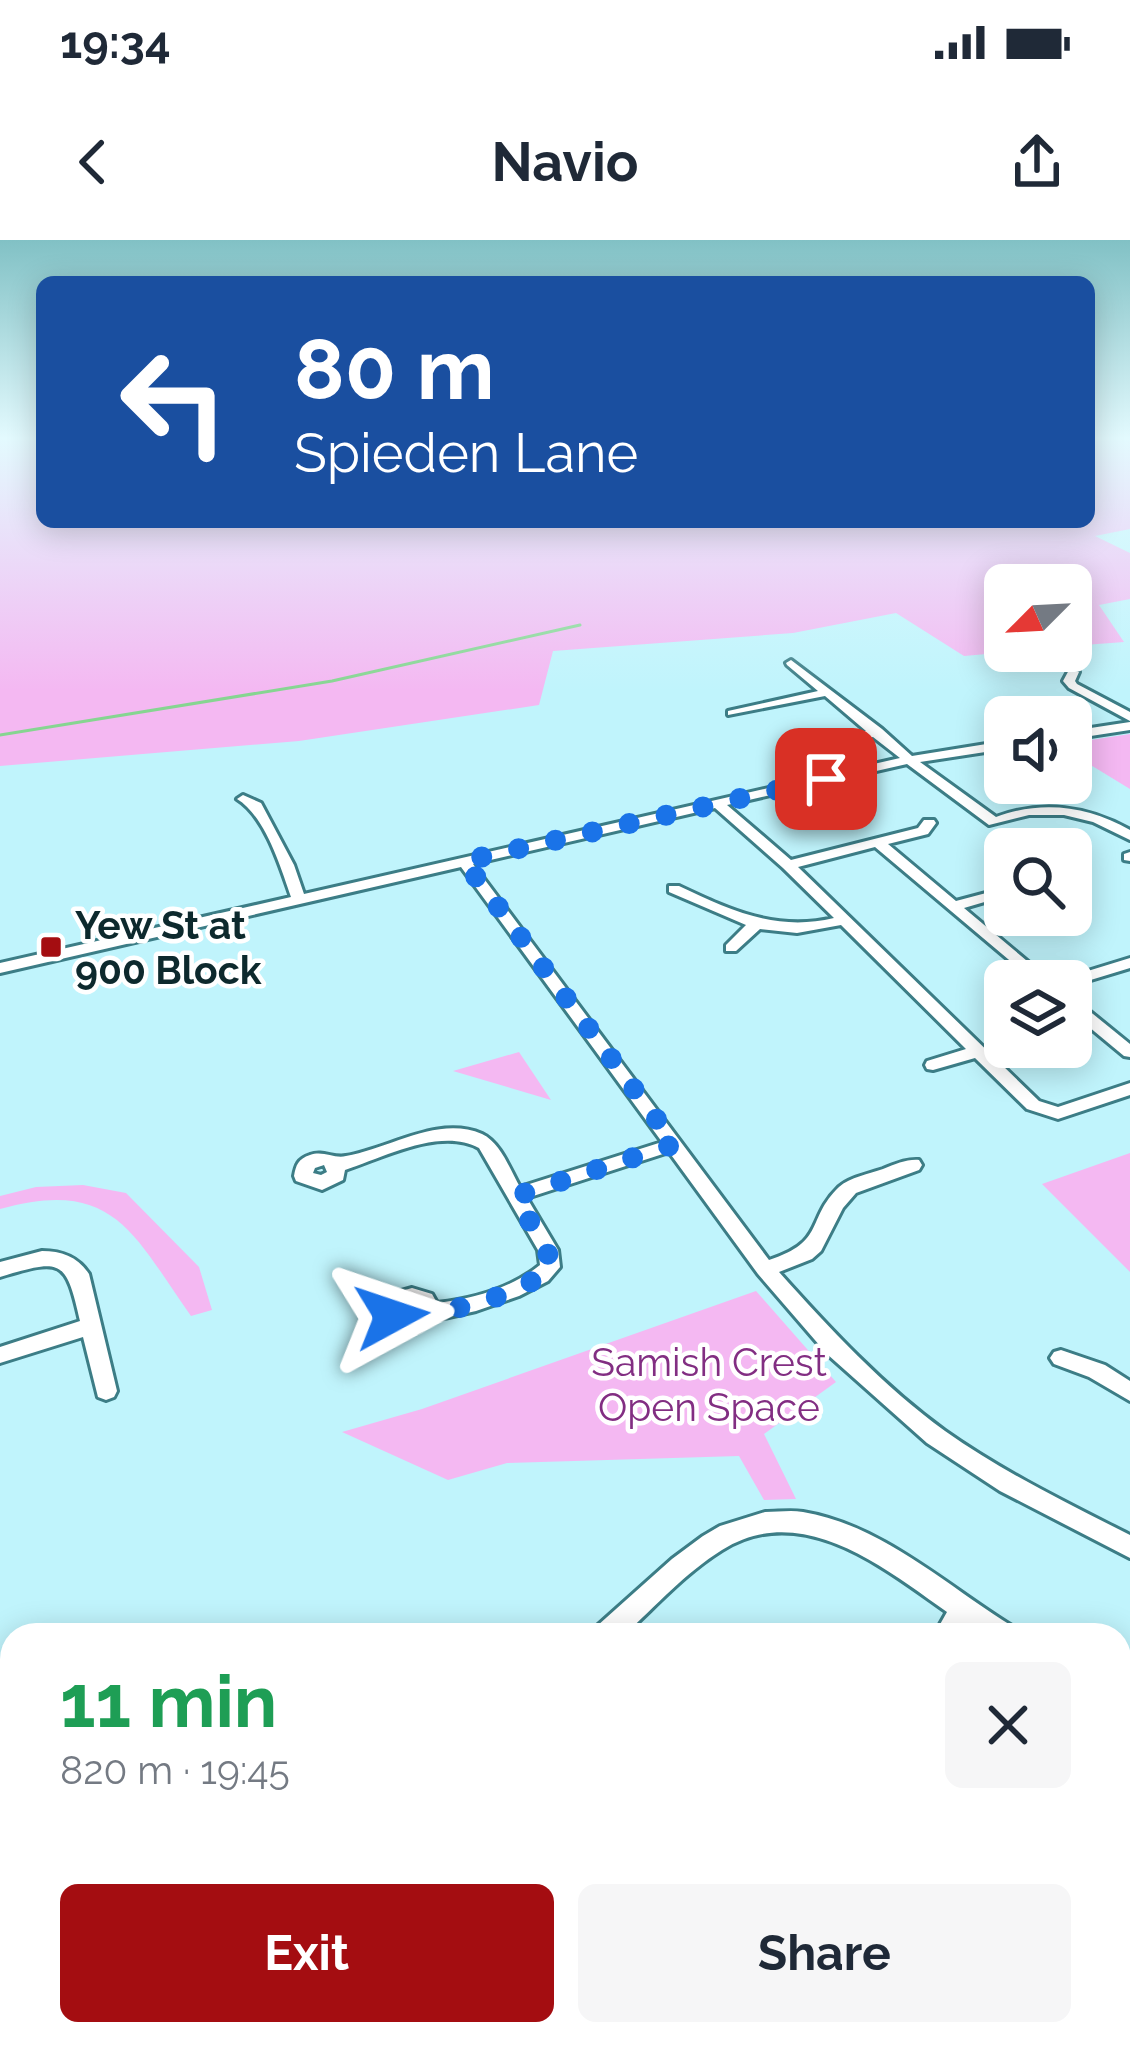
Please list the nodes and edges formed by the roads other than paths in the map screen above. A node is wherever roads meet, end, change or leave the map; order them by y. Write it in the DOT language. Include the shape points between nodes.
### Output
graph roads {
  1 [pos="791,663"];
  2 [pos="1073,672"];
  3 [pos="825,693"];
  4 [pos="1130,693"];
  5 [pos="1103,700"];
  6 [pos="732,713"];
  7 [pos="1130,717"];
  8 [pos="1130,726"];
  9 [pos="878,732"];
  10 [pos="1092,732"];
  11 [pos="812,746"];
  12 [pos="984,749"];
  13 [pos="909,760"];
  14 [pos="243,799"];
  15 [pos="718,803"];
  16 [pos="929,823"];
  17 [pos="1130,836"];
  18 [pos="878,842"];
  19 [pos="464,861"];
  20 [pos="788,865"];
  21 [pos="674,889"];
  22 [pos="984,898"];
  23 [pos="299,899"];
  24 [pos="954,906"];
  25 [pos="845,920"];
  26 [pos="754,925"];
  27 [pos="731,948"];
  28 [pos="1018,960"];
  29 [pos="1130,963"];
  30 [pos="0,968"];
  31 [pos="1092,975"];
  32 [pos="1092,1021"];
  33 [pos="979,1051"];
  34 [pos="1130,1052"];
  35 [pos="933,1065"];
  36 [pos="1130,1089"];
  37 [pos="675,1144"];
  38 [pos="913,1165"];
  39 [pos="337,1166"];
  40 [pos="516,1196"];
  41 [pos="765,1269"];
  42 [pos="0,1270"];
  43 [pos="430,1312"];
  44 [pos="91,1326"];
  45 [pos="0,1355"];
  46 [pos="1060,1358"];
  47 [pos="106,1391"];
  48 [pos="1130,1392"];
  49 [pos="1130,1547"];
  50 [pos="961,1611"];
  51 [pos="620,1623"];
  52 [pos="954,1623"];
  53 [pos="982,1623"];
  1 -- 3 [label="street"];
  2 -- 5 [label="street" via="1073,686"];
  3 -- 6 [label="street"];
  3 -- 9 [label="street"];
  4 -- 5 [label="street"];
  5 -- 7 [label="street"];
  8 -- 10 [label="street"];
  9 -- 11 [label="street"];
  9 -- 13 [label="street"];
  12 -- 13 [label="street"];
  13 -- 15 [label="street"];
  13 -- 17 [label="street" via="994,822 1080,811"];
  14 -- 23 [label="street" via="254,803"];
  15 -- 19 [label="street"];
  15 -- 20 [label="street"];
  16 -- 18 [label="street"];
  18 -- 20 [label="street"];
  18 -- 24 [label="street"];
  19 -- 23 [label="street"];
  19 -- 37 [label="street"];
  20 -- 25 [label="street"];
  21 -- 26 [label="street"];
  22 -- 24 [label="street"];
  23 -- 30 [label="street"];
  24 -- 28 [label="street"];
  25 -- 26 [label="street" via="800,930"];
  25 -- 33 [label="street"];
  26 -- 27 [label="street"];
  29 -- 31 [label="street"];
  32 -- 34 [label="street"];
  33 -- 35 [label="street"];
  33 -- 36 [label="street" via="1051,1113"];
  37 -- 40 [label="street"];
  37 -- 41 [label="street"];
  38 -- 41 [label="street" via="849,1188 816,1248"];
  39 -- 40 [label="street" via="466,1133 486,1144"];
  40 -- 43 [label="street" via="550,1267"];
  41 -- 49 [label="street" via="834,1348 935,1436"];
  42 -- 44 [label="street" via="35,1259 70,1262"];
  44 -- 45 [label="street"];
  44 -- 47 [label="street"];
  46 -- 48 [label="street"];
  50 -- 51 [label="street" via="849,1535 790,1521 727,1534"];
  50 -- 52 [label="street"];
  50 -- 53 [label="street"];
}
